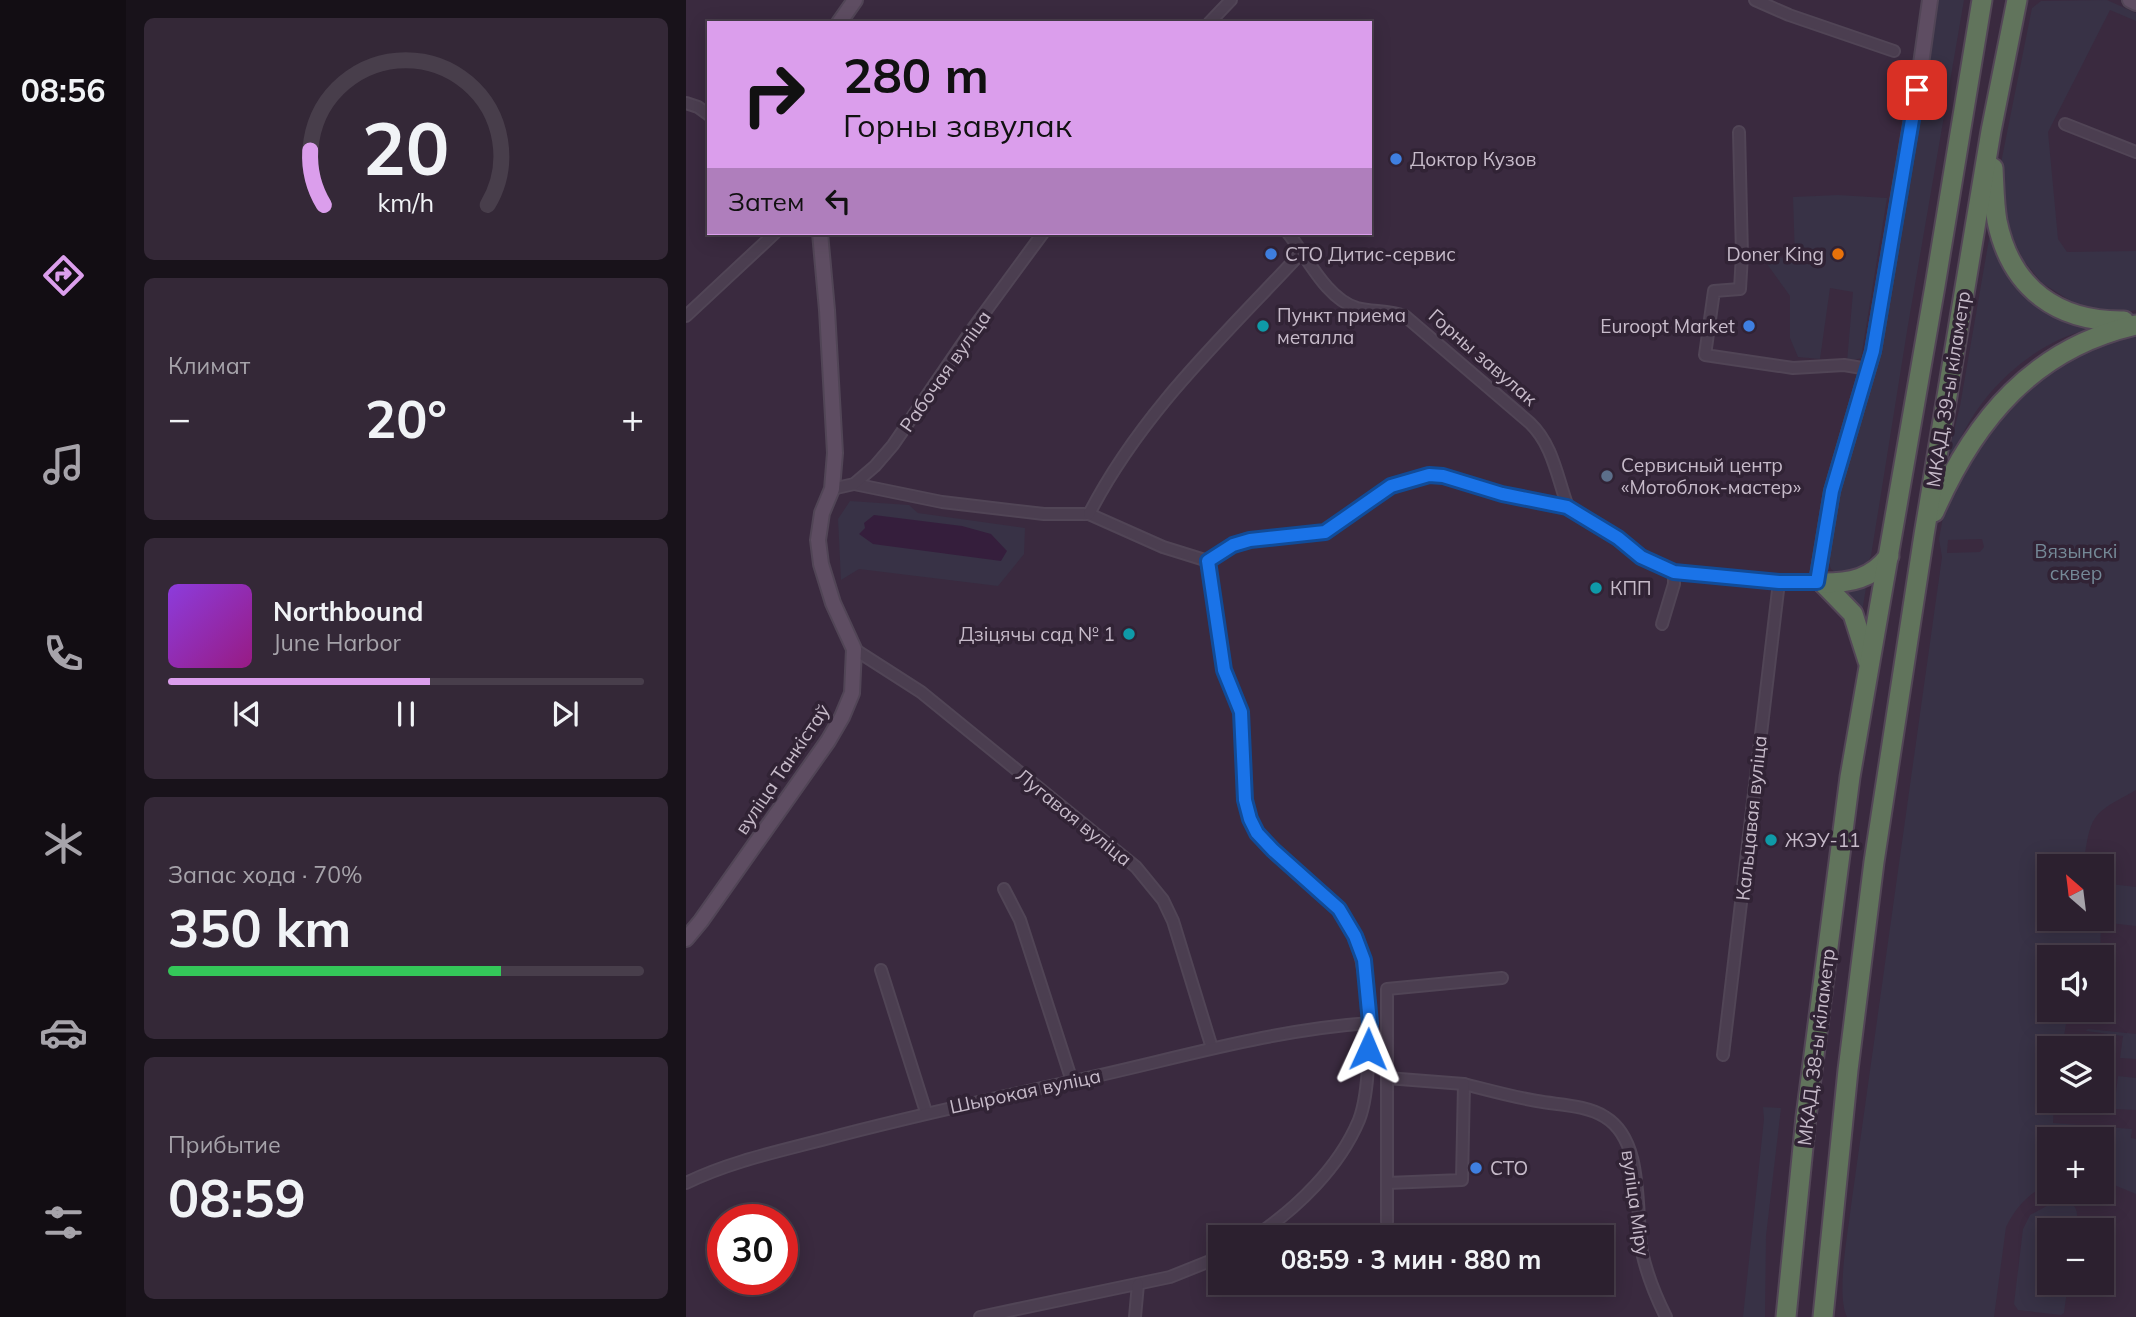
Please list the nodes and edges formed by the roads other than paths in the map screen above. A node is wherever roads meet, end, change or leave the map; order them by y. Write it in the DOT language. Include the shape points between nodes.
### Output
graph roads {
  1 [pos="855,0"];
  2 [pos="1231,0"];
  3 [pos="1755,0"];
  4 [pos="1930,0"];
  5 [pos="1982,0"];
  6 [pos="2017,0"];
  7 [pos="2130,0"];
  8 [pos="2136,3"];
  9 [pos="840,21"];
  10 [pos="1211,21"];
  11 [pos="1894,51"];
  12 [pos="686,103"];
  13 [pos="707,114"];
  14 [pos="2065,124"];
  15 [pos="1991,131"];
  16 [pos="1739,132"];
  17 [pos="2136,152"];
  18 [pos="773,235"];
  19 [pos="820,235"];
  20 [pos="1042,235"];
  21 [pos="1289,235"];
  22 [pos="1301,253"];
  23 [pos="686,316"];
  24 [pos="2136,323"];
  25 [pos="1868,369"];
  26 [pos="854,484"];
  27 [pos="832,489"];
  28 [pos="1567,507"];
  29 [pos="1089,514"];
  30 [pos="1924,535"];
  31 [pos="1889,555"];
  32 [pos="1208,561"];
  33 [pos="1674,572"];
  34 [pos="1779,582"];
  35 [pos="1820,583"];
  36 [pos="1662,624"];
  37 [pos="854,649"];
  38 [pos="1869,664"];
  39 [pos="1850,777"];
  40 [pos="1886,780"];
  41 [pos="1004,889"];
  42 [pos="686,939"];
  43 [pos="881,970"];
  44 [pos="1502,978"];
  45 [pos="1370,1023"];
  46 [pos="1212,1048"];
  47 [pos="1723,1055"];
  48 [pos="1387,1078"];
  49 [pos="1072,1082"];
  50 [pos="1464,1084"];
  51 [pos="926,1112"];
  52 [pos="686,1183"];
  53 [pos="1387,1183"];
  54 [pos="1387,1222"];
  55 [pos="1268,1225"];
  56 [pos="1208,1262"];
  57 [pos="1138,1284"];
  58 [pos="1826,1287"];
  59 [pos="1785,1313"];
  60 [pos="1002,1314"];
  61 [pos="980,1317"];
  62 [pos="1135,1317"];
  63 [pos="1666,1317"];
  64 [pos="1823,1317"];
  65 [pos="1833,1317"];
  1 -- 9 [label="street"];
  2 -- 10 [label="street"];
  3 -- 11 [label="street"];
  4 -- 25 [label="street"];
  5 -- 31 [label="highway, МКАД, 39-ы кіламетр"];
  6 -- 15 [label="highway, МКАД, 39-ы кіламетр"];
  7 -- 8 [label="street"];
  12 -- 13 [label="street"];
  14 -- 17 [label="street"];
  15 -- 24 [label="highway" via="1997,218 2006,250 2022,279 2047,301 2082,318"];
  15 -- 30 [label="highway, МКАД, 39-ы кіламетр"];
  16 -- 25 [label="street" via="1740,289 1714,291 1704,355 1793,368 1844,365"];
  18 -- 23 [label="street"];
  19 -- 27 [label="street, вуліца Танкістаў" via="835,453"];
  20 -- 26 [label="street, Рабочая вуліца" via="893,445"];
  21 -- 22 [label="street, Горны завулак"];
  22 -- 28 [label="street, Горны завулак" via="1336,294 1355,307 1405,316 1530,423 1549,449"];
  22 -- 29 [label="street" via="1201,356 1109,475"];
  24 -- 30 [label="highway" via="2072,347 2015,387 1977,433"];
  25 -- 35 [label="street" via="1832,491"];
  26 -- 27 [label="street, Рабочая вуліца"];
  26 -- 29 [label="street" via="942,502 1044,514"];
  27 -- 37 [label="street, вуліца Танкістаў" via="821,513 821,564"];
  28 -- 32 [label="street" via="1429,475 1391,486 1325,532 1250,540"];
  28 -- 33 [label="street" via="1641,557"];
  29 -- 32 [label="street" via="1163,547"];
  30 -- 40 [label="highway, МКАД, 39-ы кіламетр"];
  31 -- 35 [label="highway" via="1881,567 1854,582"];
  31 -- 38 [label="highway, МКАД, 39-ы кіламетр"];
  32 -- 45 [label="street" via="1224,670 1241,712 1250,819 1273,850 1339,909 1355,936 1364,960"];
  33 -- 34 [label="street"];
  33 -- 36 [label="street"];
  34 -- 35 [label="street"];
  34 -- 47 [label="street, Кальцавая вуліца"];
  35 -- 38 [label="highway" via="1853,614"];
  37 -- 42 [label="street, вуліца Танкістаў" via="852,693 842,718"];
  37 -- 46 [label="street, Лугавая вуліца" via="921,692 1136,867 1163,900 1173,921"];
  38 -- 39 [label="highway, МКАД, 39-ы кіламетр"];
  39 -- 59 [label="highway, МКАД, 38-ы кіламетр"];
  40 -- 58 [label="highway, МКАД, 38-ы кіламетр" via="1848,1070"];
  41 -- 49 [label="street" via="1020,920"];
  43 -- 51 [label="street"];
  44 -- 48 [label="street" via="1387,989"];
  45 -- 46 [label="street, Шырокая вуліца" via="1282,1033"];
  45 -- 55 [label="street" via="1359,1120 1328,1172"];
  46 -- 49 [label="street, Шырокая вуліца"];
  48 -- 50 [label="street, вуліца Міру"];
  48 -- 53 [label="street"];
  49 -- 51 [label="street, Шырокая вуліца"];
  50 -- 53 [label="street" via="1462,1180"];
  50 -- 63 [label="street, вуліца Міру" via="1584,1109 1605,1116 1618,1128 1633,1158 1647,1277"];
  51 -- 52 [label="street, Шырокая вуліца" via="751,1158"];
  53 -- 54 [label="street"];
  56 -- 57 [label="street"];
  57 -- 60 [label="street"];
  57 -- 62 [label="street"];
  58 -- 64 [label="highway, МКАД, 38-ы кіламетр"];
  58 -- 65 [label="highway"];
  60 -- 61 [label="street"];
}
